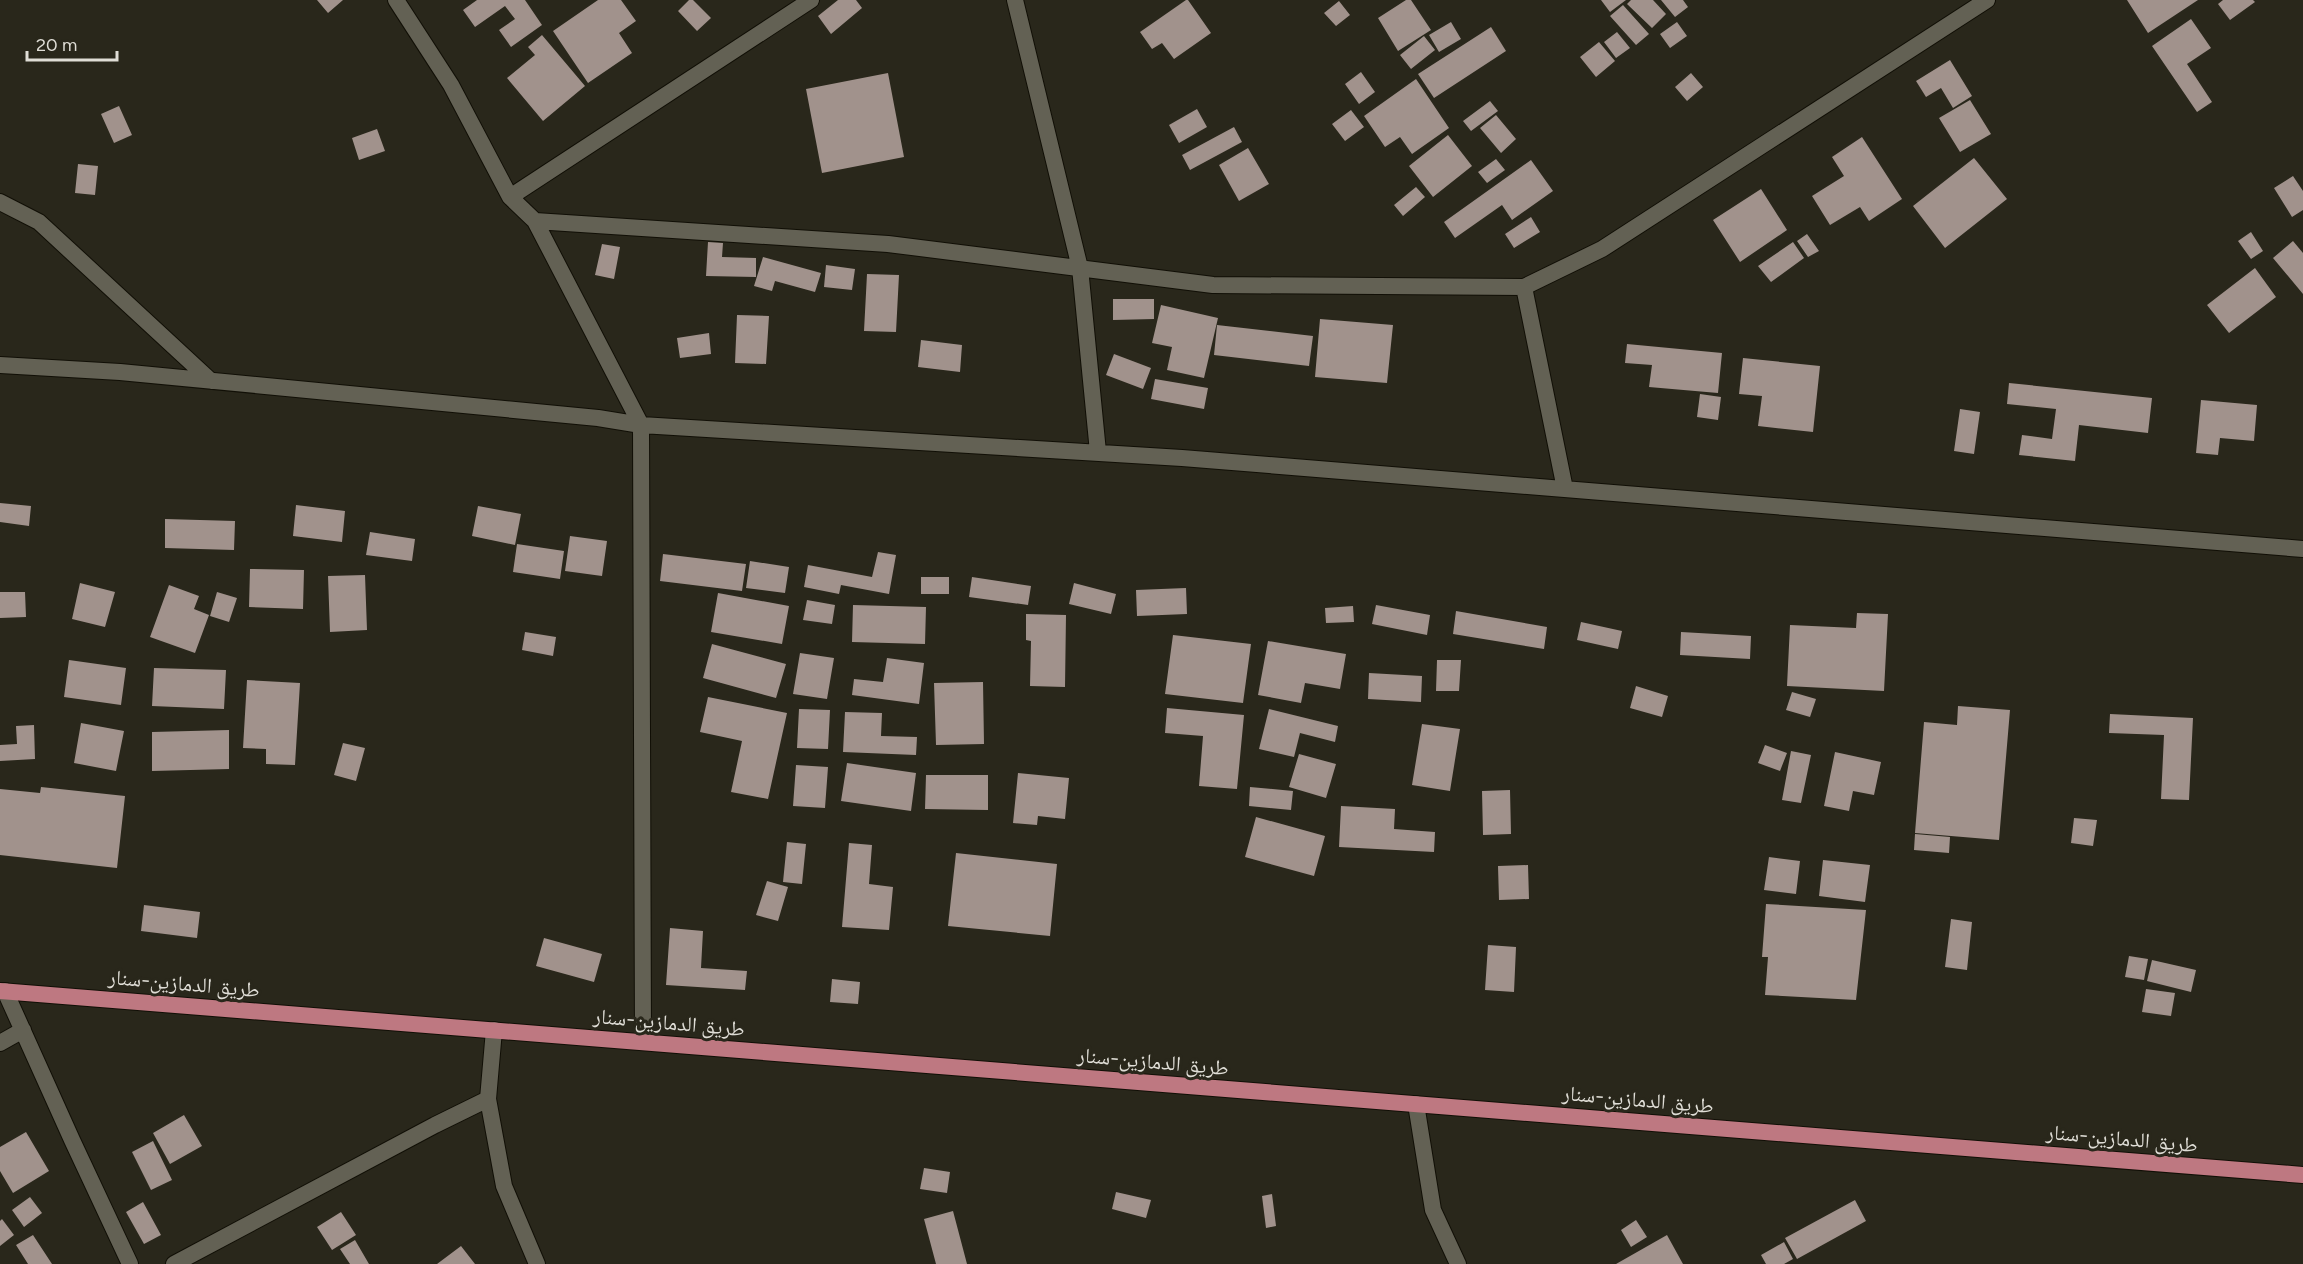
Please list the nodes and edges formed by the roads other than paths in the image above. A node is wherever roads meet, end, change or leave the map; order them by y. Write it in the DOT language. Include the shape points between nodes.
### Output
graph roads {
  1 [pos="396,0"];
  2 [pos="811,0"];
  3 [pos="1015,0"];
  4 [pos="1987,0"];
  5 [pos="510,197"];
  6 [pos="0,202"];
  7 [pos="535,221"];
  8 [pos="1080,268"];
  9 [pos="1524,287"];
  10 [pos="0,365"];
  11 [pos="211,381"];
  12 [pos="641,425"];
  13 [pos="1098,452"];
  14 [pos="1565,489"];
  15 [pos="2303,549"];
  16 [pos="3,991"];
  17 [pos="23,1030"];
  18 [pos="494,1030"];
  19 [pos="643,1042"];
  20 [pos="0,1043"];
  21 [pos="488,1099"];
  22 [pos="1416,1104"];
  23 [pos="2303,1175"];
  24 [pos="130,1264"];
  25 [pos="174,1264"];
  26 [pos="537,1264"];
  27 [pos="1458,1264"];
  1 -- 5 [label="street" via="451,85"];
  2 -- 5 [label="street"];
  3 -- 8 [label="street"];
  4 -- 9 [label="street" via="1602,249"];
  5 -- 7 [label="street"];
  6 -- 11 [label="street" via="39,222"];
  7 -- 8 [label="street" via="888,244"];
  7 -- 12 [label="street"];
  8 -- 9 [label="street" via="1213,285"];
  8 -- 13 [label="street"];
  9 -- 14 [label="street"];
  10 -- 11 [label="street"];
  11 -- 12 [label="street"];
  12 -- 13 [label="street"];
  12 -- 19 [label="street"];
  13 -- 14 [label="street"];
  14 -- 15 [label="street"];
  16 -- 17 [label="street"];
  16 -- 18 [label="highway, طريق الدمازين-سنار"];
  17 -- 20 [label="street"];
  17 -- 24 [label="street"];
  18 -- 19 [label="highway, طريق الدمازين-سنار"];
  18 -- 21 [label="street"];
  19 -- 22 [label="highway, طريق الدمازين-سنار"];
  21 -- 25 [label="street"];
  21 -- 26 [label="street" via="504,1186"];
  22 -- 23 [label="highway, طريق الدمازين-سنار"];
  22 -- 27 [label="street" via="1433,1209"];
}
